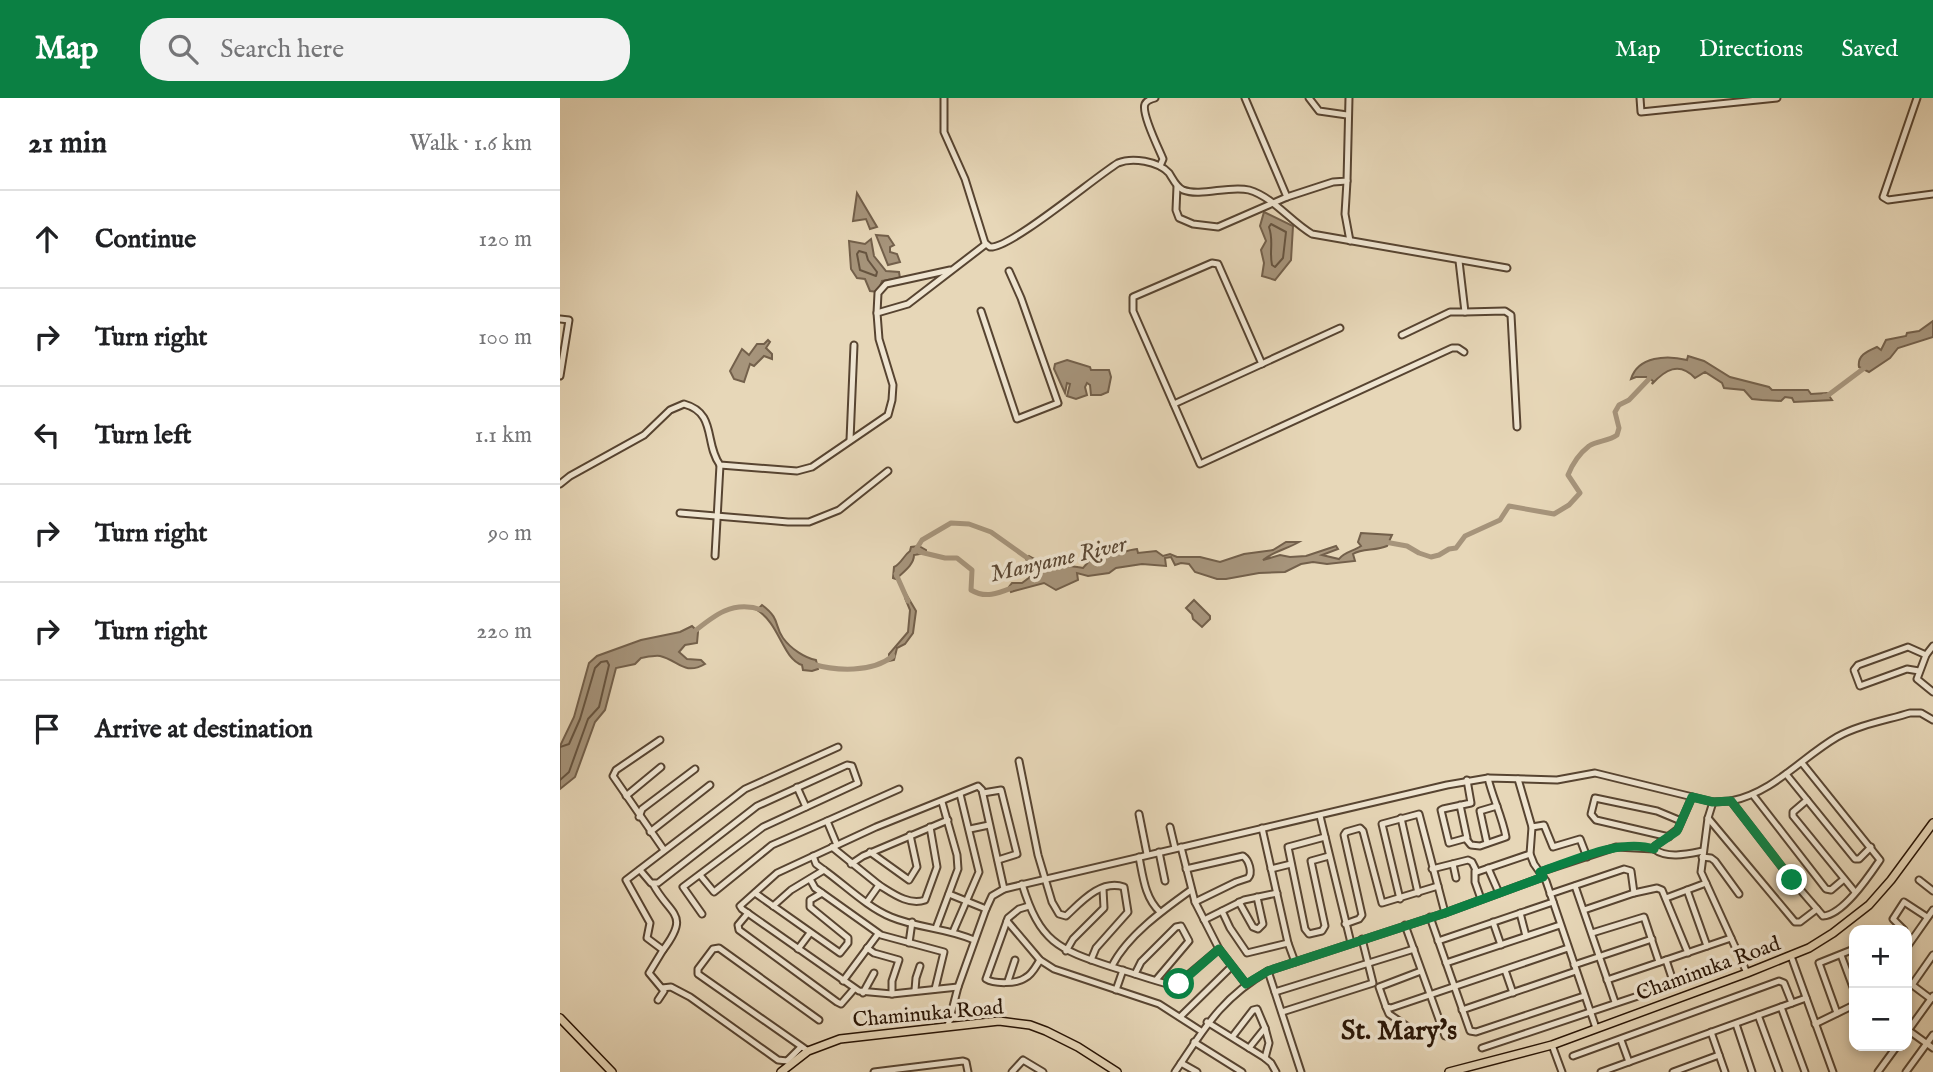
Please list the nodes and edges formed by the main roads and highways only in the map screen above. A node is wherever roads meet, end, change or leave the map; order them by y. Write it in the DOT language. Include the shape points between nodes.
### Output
graph roads {
  1 [pos="1932,826"];
  2 [pos="560,1018"];
  3 [pos="1113,1071"];
  4 [pos="612,1072"];
  5 [pos="781,1072"];
  6 [pos="1449,1072"];
  1 -- 6 [label="main road, Chaminuka Road" via="1868,905 1833,933 1791,956 1552,1045"];
  2 -- 4 [label="main road"];
  3 -- 5 [label="main road, Chaminuka Road" via="1067,1041 1030,1025 988,1021 840,1039 805,1049"];
}
